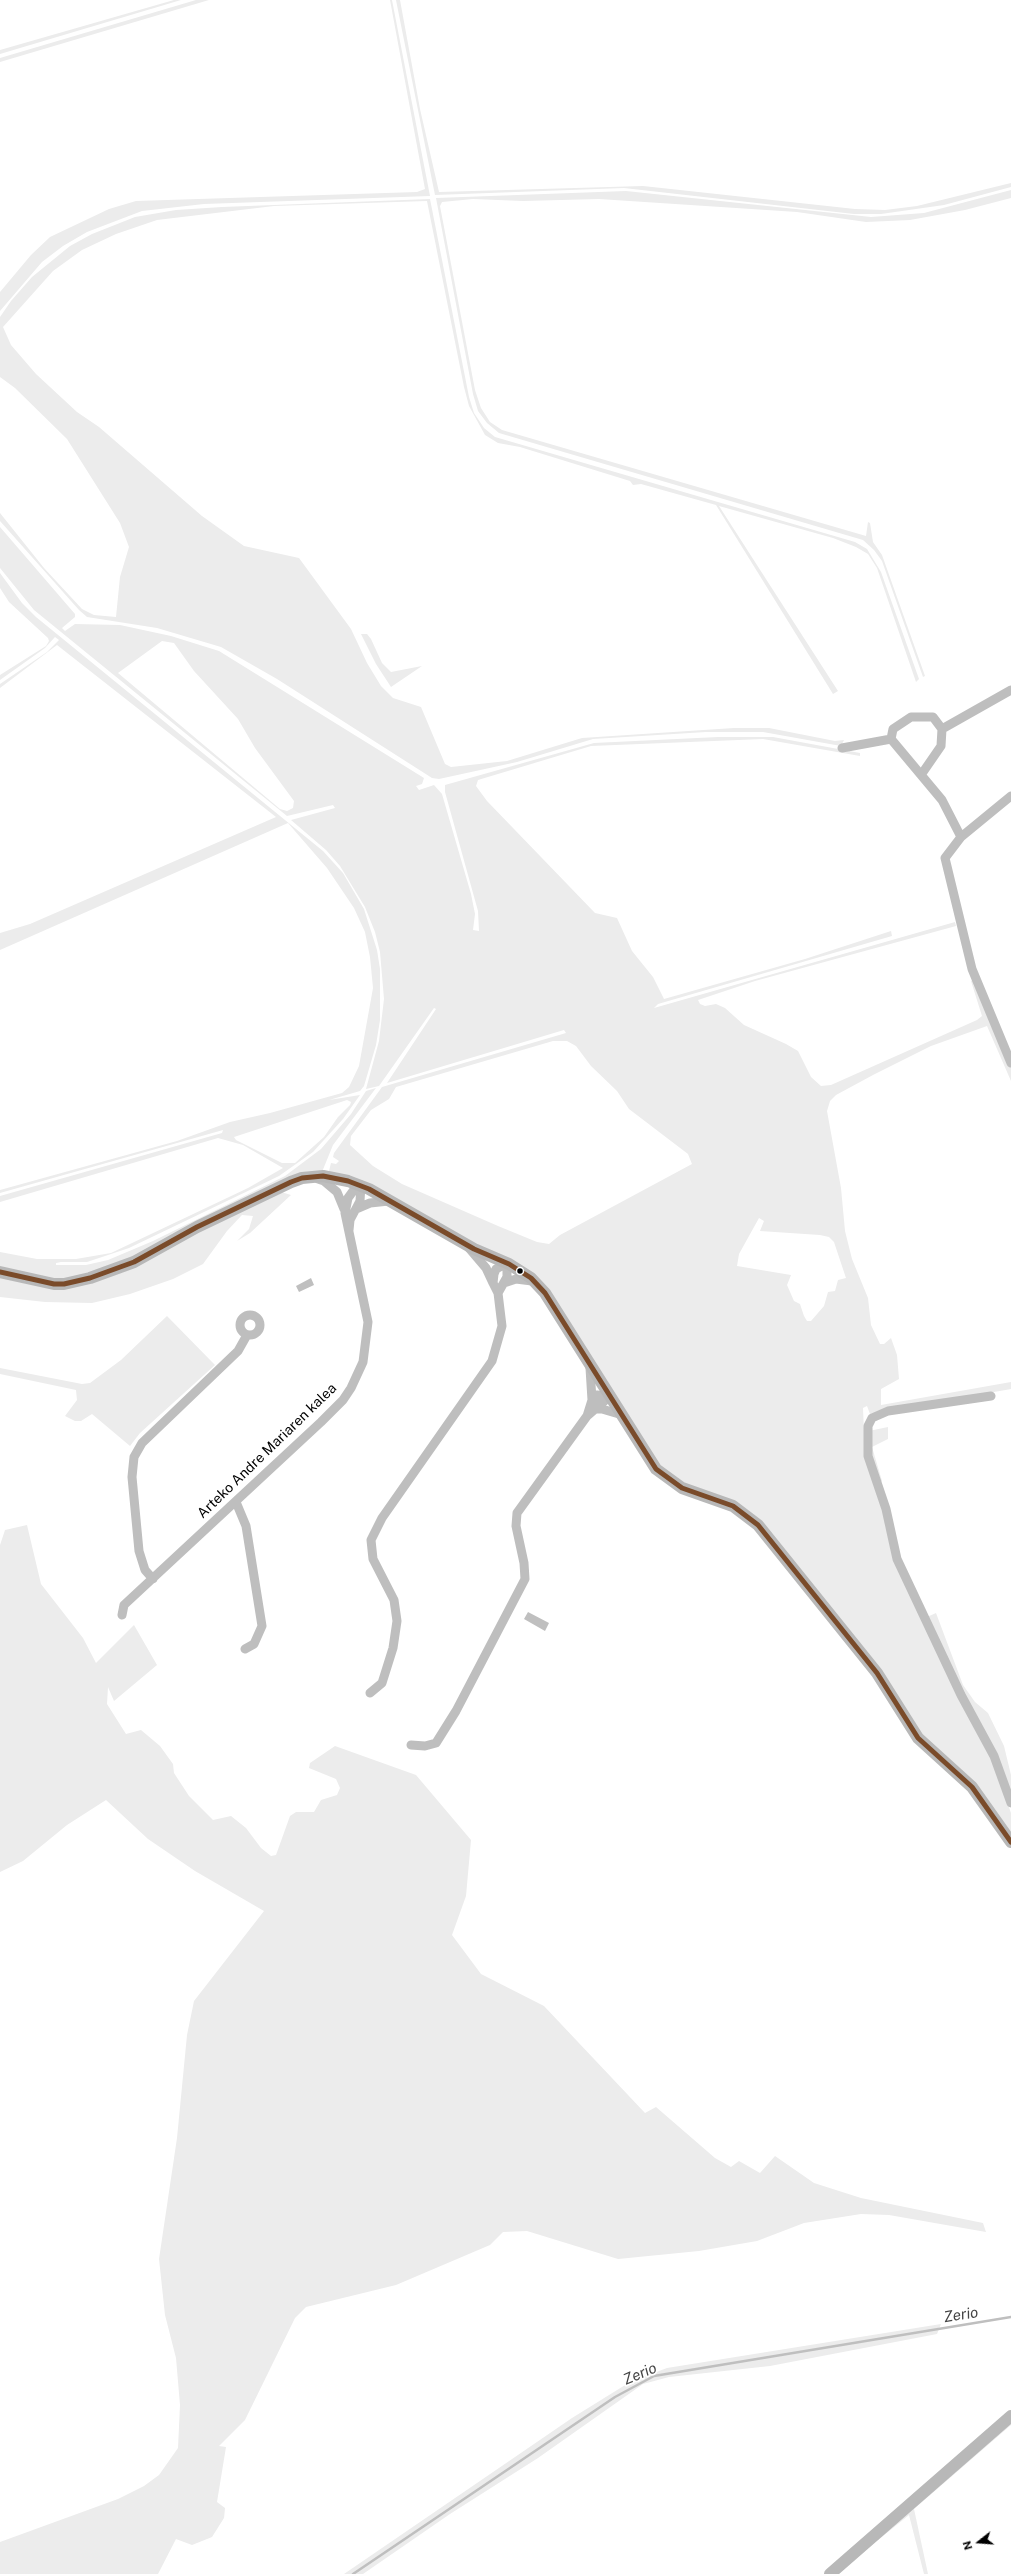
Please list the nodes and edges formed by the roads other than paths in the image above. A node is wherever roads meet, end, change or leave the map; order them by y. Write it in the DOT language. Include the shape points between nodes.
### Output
graph roads {
  1 [pos="1011,690"];
  2 [pos="942,729"];
  3 [pos="891,739"];
  4 [pos="842,748"];
  5 [pos="921,775"];
  6 [pos="1011,796"];
  7 [pos="961,837"];
  8 [pos="1011,1062"];
  9 [pos="310,1177"];
  10 [pos="361,1185"];
  11 [pos="393,1201"];
  12 [pos="356,1209"];
  13 [pos="345,1213"];
  14 [pos="350,1230"];
  15 [pos="466,1245"];
  16 [pos="507,1263"];
  17 [pos="0,1272"];
  18 [pos="534,1281"];
  19 [pos="493,1283"];
  20 [pos="504,1283"];
  21 [pos="498,1293"];
  22 [pos="247,1335"];
  23 [pos="590,1368"];
  24 [pos="991,1396"];
  25 [pos="609,1397"];
  26 [pos="592,1400"];
  27 [pos="595,1409"];
  28 [pos="619,1414"];
  29 [pos="587,1416"];
  30 [pos="236,1502"];
  31 [pos="153,1579"];
  32 [pos="122,1615"];
  33 [pos="245,1649"];
  34 [pos="370,1693"];
  35 [pos="411,1745"];
  36 [pos="1011,1803"];
  37 [pos="1011,1842"];
  38 [pos="1011,2416"];
  39 [pos="830,2574"];
  1 -- 2 [label="street"];
  2 -- 3 [label="street" via="933,717 911,717 893,729"];
  2 -- 5 [label="street" via="941,746"];
  3 -- 4 [label="street"];
  3 -- 5 [label="street"];
  5 -- 7 [label="street" via="942,800"];
  6 -- 7 [label="street"];
  7 -- 8 [label="street" via="945,858 960,927 972,969"];
  9 -- 10 [label="street" via="336,1178"];
  9 -- 13 [label="street, Arteko Andre Mariaren kalea" via="324,1181 338,1192"];
  9 -- 17 [label="street" via="290,1182 204,1223 134,1262 90,1278 54,1284"];
  10 -- 11 [label="street"];
  10 -- 12 [label="street, Arteko Andre Mariaren kalea" via="362,1193"];
  10 -- 13 [label="street" via="356,1187 348,1198"];
  11 -- 12 [label="street" via="381,1200"];
  11 -- 15 [label="street"];
  12 -- 14 [label="street, Arteko Andre Mariaren kalea" via="350,1220"];
  13 -- 14 [label="street, Arteko Andre Mariaren kalea"];
  14 -- 30 [label="street, Arteko Andre Mariaren kalea" via="368,1322 366,1348 358,1375 343,1400"];
  15 -- 16 [label="street"];
  15 -- 19 [label="street" via="486,1268"];
  16 -- 18 [label="street"];
  16 -- 19 [label="street" via="496,1269"];
  16 -- 20 [label="street"];
  18 -- 20 [label="street" via="516,1279"];
  18 -- 23 [label="street"];
  19 -- 21 [label="street"];
  20 -- 21 [label="street"];
  21 -- 34 [label="street" via="502,1326 492,1361 382,1518 372,1540 373,1559 394,1600 397,1621 393,1648 382,1683"];
  22 -- 31 [label="street" via="238,1351 142,1443 134,1457 132,1477 139,1551 145,1570"];
  23 -- 25 [label="street"];
  23 -- 26 [label="street"];
  24 -- 36 [label="street" via="888,1411 872,1418 868,1426 868,1456 886,1509 896,1559 961,1695 994,1756"];
  25 -- 26 [label="street" via="596,1395"];
  25 -- 27 [label="street"];
  25 -- 28 [label="street"];
  26 -- 29 [label="street"];
  27 -- 28 [label="street"];
  27 -- 29 [label="street"];
  28 -- 37 [label="street" via="648,1460 664,1476 682,1488 733,1506 758,1525 877,1673 918,1738 972,1787"];
  29 -- 35 [label="street" via="517,1513 516,1526 525,1579 513,1605 436,1743 425,1746"];
  30 -- 31 [label="street, Arteko Andre Mariaren kalea"];
  30 -- 33 [label="street" via="246,1526 262,1626 254,1644"];
  31 -- 32 [label="street, Arteko Andre Mariaren kalea" via="124,1605"];
  38 -- 39 [label="street"];
}
